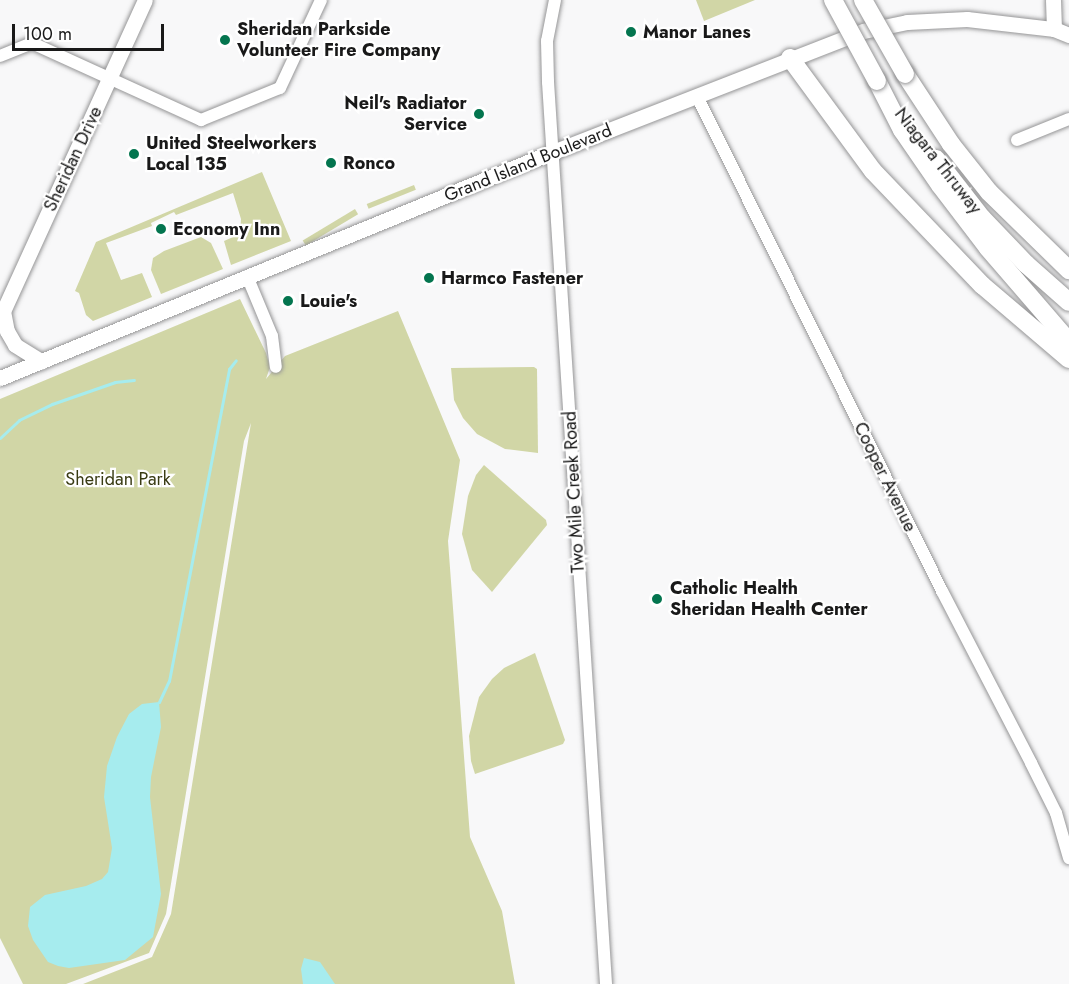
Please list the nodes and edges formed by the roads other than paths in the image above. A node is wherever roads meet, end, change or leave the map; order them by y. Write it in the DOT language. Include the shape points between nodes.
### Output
graph roads {
  1 [pos="145,0"];
  2 [pos="321,0"];
  3 [pos="555,0"];
  4 [pos="833,0"];
  5 [pos="863,0"];
  6 [pos="1053,0"];
  7 [pos="1054,29"];
  8 [pos="1069,35"];
  9 [pos="0,56"];
  10 [pos="790,58"];
  11 [pos="110,77"];
  12 [pos="877,81"];
  13 [pos="697,96"];
  14 [pos="1069,119"];
  15 [pos="1017,140"];
  16 [pos="553,152"];
  17 [pos="1069,270"];
  18 [pos="247,276"];
  19 [pos="1069,302"];
  20 [pos="1,315"];
  21 [pos="1069,342"];
  22 [pos="1069,360"];
  23 [pos="41,361"];
  24 [pos="276,367"];
  25 [pos="0,378"];
  26 [pos="1069,858"];
  27 [pos="606,984"];
  1 -- 11 [label="main road, Sheridan Drive"];
  2 -- 11 [label="street" via="280,88 212,117 201,120"];
  3 -- 16 [label="street, Two Mile Creek Road" via="547,41"];
  4 -- 12 [label="highway, Niagara Thruway, bridge"];
  5 -- 17 [label="highway, Niagara Thruway, bridge" via="904,74 951,144 989,192"];
  6 -- 7 [label="main road"];
  7 -- 8 [label="main road, Grand Island Boulevard"];
  7 -- 10 [label="main road, Grand Island Boulevard" via="976,19 907,22 864,31"];
  9 -- 11 [label="street" via="32,43"];
  10 -- 13 [label="main road, Grand Island Boulevard"];
  10 -- 22 [label="highway" via="873,171 982,285"];
  11 -- 20 [label="main road, Sheridan Drive"];
  12 -- 19 [label="highway, Niagara Thruway" via="982,218"];
  12 -- 21 [label="highway" via="902,130 940,185"];
  13 -- 16 [label="main road, Grand Island Boulevard"];
  13 -- 26 [label="street, Cooper Avenue" via="942,591 1032,763 1056,813"];
  14 -- 15 [label="street"];
  16 -- 18 [label="main road, Grand Island Boulevard"];
  16 -- 27 [label="street, Two Mile Creek Road"];
  18 -- 23 [label="main road, Grand Island Boulevard"];
  18 -- 24 [label="street" via="272,336"];
  20 -- 23 [label="main road" via="15,345"];
  23 -- 25 [label="main road, Grand Island Boulevard"];
}
